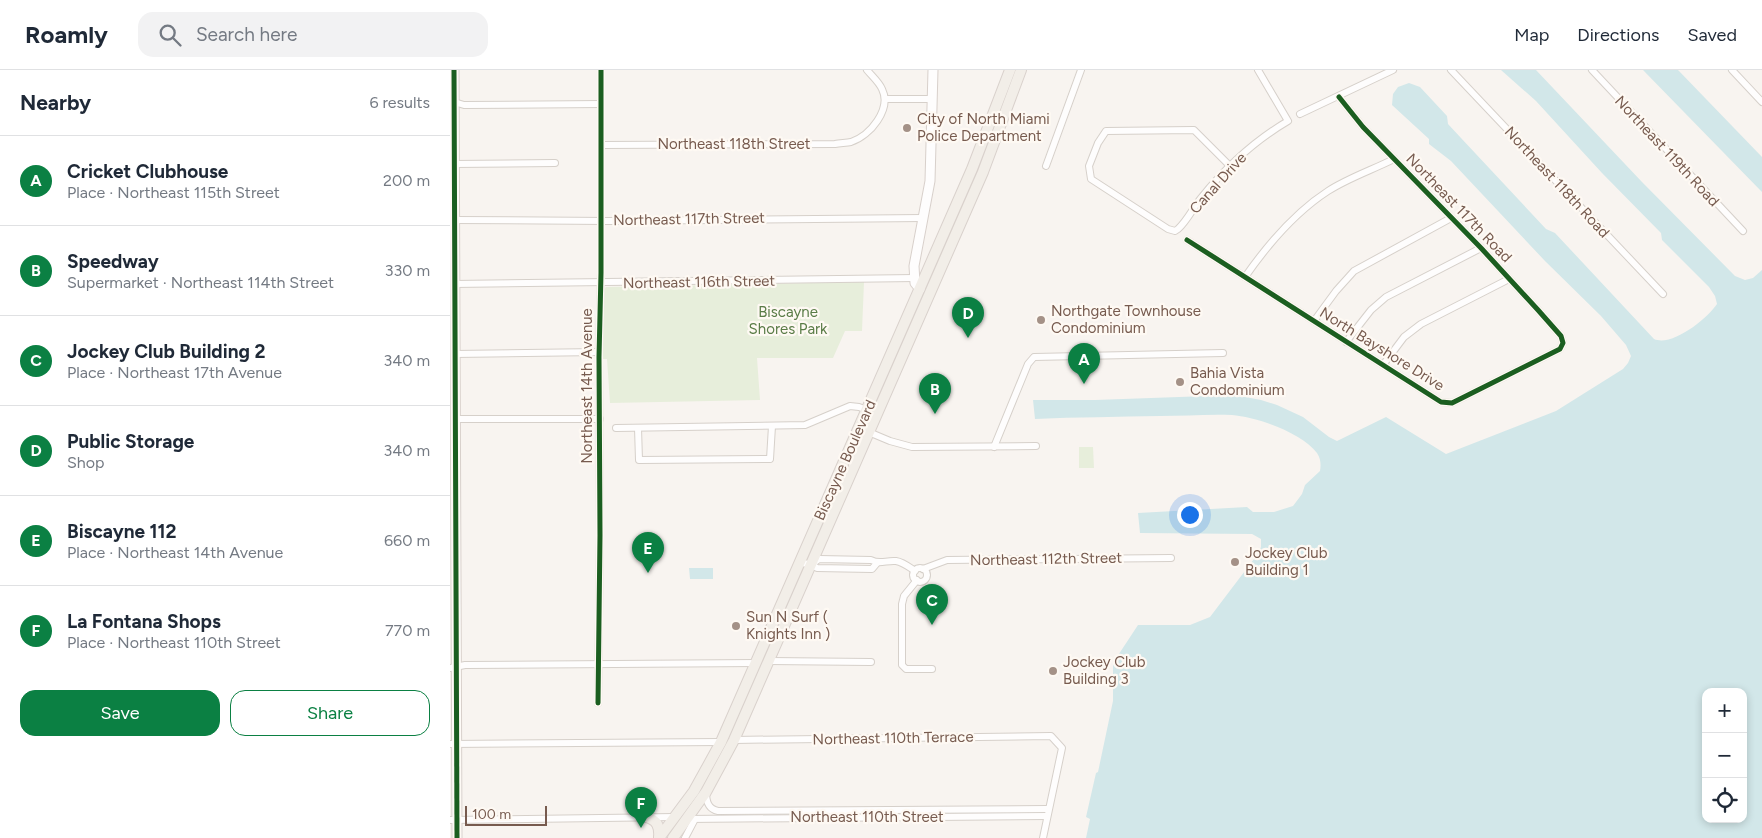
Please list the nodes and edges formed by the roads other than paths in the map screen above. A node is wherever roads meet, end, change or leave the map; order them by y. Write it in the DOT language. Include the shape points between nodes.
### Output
graph roads {
  1 [pos="454,70"];
  2 [pos="601,70"];
  3 [pos="867,70"];
  4 [pos="933,70"];
  5 [pos="1010,70"];
  6 [pos="1021,70"];
  7 [pos="1081,70"];
  8 [pos="1258,70"];
  9 [pos="1393,70"];
  10 [pos="1451,70"];
  11 [pos="1592,70"];
  12 [pos="1732,70"];
  13 [pos="1339,96"];
  14 [pos="885,99"];
  15 [pos="932,99"];
  16 [pos="452,102"];
  17 [pos="1762,102"];
  18 [pos="602,104"];
  19 [pos="1300,114"];
  20 [pos="452,142"];
  21 [pos="601,145"];
  22 [pos="1394,159"];
  23 [pos="555,163"];
  24 [pos="454,164"];
  25 [pos="1230,165"];
  26 [pos="1046,166"];
  27 [pos="452,208"];
  28 [pos="923,218"];
  29 [pos="1451,218"];
  30 [pos="454,220"];
  31 [pos="601,220"];
  32 [pos="1743,231"];
  33 [pos="1187,240"];
  34 [pos="1481,248"];
  35 [pos="1244,277"];
  36 [pos="914,278"];
  37 [pos="1508,279"];
  38 [pos="600,283"];
  39 [pos="454,284"];
  40 [pos="920,289"];
  41 [pos="1663,294"];
  42 [pos="925,305"];
  43 [pos="1314,321"];
  44 [pos="1561,336"];
  45 [pos="1346,342"];
  46 [pos="599,352"];
  47 [pos="1223,353"];
  48 [pos="453,358"];
  49 [pos="1382,365"];
  50 [pos="867,410"];
  51 [pos="600,419"];
  52 [pos="455,420"];
  53 [pos="772,426"];
  54 [pos="616,428"];
  55 [pos="638,428"];
  56 [pos="864,430"];
  57 [pos="1036,446"];
  58 [pos="994,447"];
  59 [pos="1171,558"];
  60 [pos="857,560"];
  61 [pos="800,563"];
  62 [pos="877,563"];
  63 [pos="812,564"];
  64 [pos="856,568"];
  65 [pos="923,569"];
  66 [pos="915,571"];
  67 [pos="917,580"];
  68 [pos="453,591"];
  69 [pos="769,661"];
  70 [pos="872,662"];
  71 [pos="598,663"];
  72 [pos="757,663"];
  73 [pos="453,668"];
  74 [pos="932,669"];
  75 [pos="598,703"];
  76 [pos="734,740"];
  77 [pos="721,742"];
  78 [pos="453,744"];
  79 [pos="706,792"];
  80 [pos="1048,812"];
  81 [pos="675,817"];
  82 [pos="646,818"];
  83 [pos="453,819"];
  84 [pos="692,819"];
  85 [pos="458,838"];
  86 [pos="659,838"];
  87 [pos="673,838"];
  88 [pos="685,838"];
  89 [pos="1043,838"];
  1 -- 16 [label="street"];
  2 -- 18 [label="street, Northeast 14th Avenue"];
  3 -- 14 [label="street" via="882,88"];
  4 -- 15 [label="street"];
  5 -- 40 [label="main road, Biscayne Boulevard" via="978,156"];
  6 -- 42 [label="main road, Biscayne Boulevard" via="983,172"];
  7 -- 26 [label="street"];
  8 -- 25 [label="street, Canal Drive" via="1288,121 1253,144"];
  9 -- 13 [label="street"];
  10 -- 41 [label="street, Northeast 118th Road"];
  11 -- 32 [label="street, Northeast 119th Road"];
  12 -- 17 [label="street"];
  13 -- 19 [label="street"];
  13 -- 22 [label="street, Northeast 117th Road"];
  14 -- 15 [label="street"];
  14 -- 21 [label="street, Northeast 118th Street" via="875,124 851,142"];
  15 -- 28 [label="street" via="930,180"];
  16 -- 18 [label="street" via="464,105"];
  16 -- 20 [label="street"];
  18 -- 21 [label="street, Northeast 14th Avenue"];
  20 -- 24 [label="street"];
  21 -- 31 [label="street, Northeast 14th Avenue"];
  22 -- 29 [label="street, Northeast 117th Road"];
  22 -- 35 [label="street" via="1329,191 1303,210 1279,233"];
  23 -- 24 [label="street"];
  24 -- 27 [label="street"];
  25 -- 25 [label="street, Canal Drive" via="1180,228 1175,230 1168,229 1091,179 1089,166 1106,131 1194,130"];
  27 -- 30 [label="street"];
  28 -- 31 [label="street, Northeast 117th Street"];
  28 -- 36 [label="street"];
  29 -- 34 [label="street, Northeast 117th Road"];
  29 -- 43 [label="street" via="1354,271"];
  30 -- 31 [label="street, Northeast 117th Street"];
  30 -- 39 [label="street"];
  31 -- 38 [label="street, Northeast 14th Avenue"];
  33 -- 35 [label="street, North Bayshore Drive"];
  34 -- 37 [label="street, Northeast 117th Road"];
  34 -- 45 [label="street" via="1386,297 1371,310"];
  35 -- 43 [label="street, North Bayshore Drive"];
  36 -- 38 [label="street, Northeast 116th Street"];
  36 -- 40 [label="street"];
  37 -- 44 [label="street, Northeast 117th Road"];
  37 -- 49 [label="street" via="1420,324 1404,337"];
  38 -- 39 [label="street, Northeast 116th Street"];
  38 -- 46 [label="street, Northeast 14th Avenue"];
  39 -- 48 [label="street"];
  40 -- 42 [label="main road"];
  40 -- 50 [label="main road, Biscayne Boulevard"];
  42 -- 56 [label="main road, Biscayne Boulevard"];
  43 -- 45 [label="street, North Bayshore Drive"];
  44 -- 49 [label="street, North Bayshore Drive" via="1563,343 1560,349 1452,403 1442,402"];
  45 -- 49 [label="street, North Bayshore Drive"];
  46 -- 48 [label="street"];
  46 -- 51 [label="street, Northeast 14th Avenue"];
  47 -- 58 [label="street" via="1034,357 1028,364"];
  48 -- 52 [label="street"];
  50 -- 53 [label="street" via="850,406 805,425"];
  50 -- 56 [label="main road, Biscayne Boulevard"];
  51 -- 52 [label="street"];
  51 -- 71 [label="street, Northeast 14th Avenue"];
  52 -- 68 [label="street"];
  53 -- 55 [label="street"];
  53 -- 55 [label="street" via="770,459 639,460"];
  54 -- 55 [label="street"];
  56 -- 58 [label="street" via="912,447"];
  56 -- 61 [label="main road, Biscayne Boulevard"];
  56 -- 63 [label="main road, Biscayne Boulevard"];
  57 -- 58 [label="street"];
  59 -- 65 [label="street, Northeast 112th Street" via="947,560"];
  60 -- 62 [label="street"];
  60 -- 63 [label="street" via="819,559"];
  60 -- 64 [label="street"];
  61 -- 63 [label="street"];
  61 -- 72 [label="main road, Biscayne Boulevard"];
  62 -- 64 [label="street" via="872,569"];
  62 -- 66 [label="street" via="895,561"];
  63 -- 64 [label="street" via="817,568"];
  63 -- 69 [label="main road, Biscayne Boulevard"];
  65 -- 66 [label="street"];
  65 -- 67 [label="street" via="926,578 921,582"];
  66 -- 67 [label="street"];
  67 -- 74 [label="street" via="904,596 902,665 906,669"];
  68 -- 73 [label="street"];
  69 -- 70 [label="street"];
  69 -- 76 [label="main road, Biscayne Boulevard"];
  71 -- 72 [label="street"];
  71 -- 73 [label="street" via="464,665"];
  71 -- 75 [label="street, Northeast 14th Avenue"];
  72 -- 77 [label="main road, Biscayne Boulevard"];
  73 -- 78 [label="street"];
  76 -- 79 [label="main road, Biscayne Boulevard"];
  76 -- 80 [label="street, Northeast 110th Terrace" via="1051,736 1062,748"];
  77 -- 78 [label="street"];
  77 -- 81 [label="main road, Biscayne Boulevard" via="701,780"];
  78 -- 83 [label="street"];
  79 -- 80 [label="street, Northeast 110th Street" via="709,806 718,811"];
  79 -- 84 [label="main road, Biscayne Boulevard"];
  80 -- 84 [label="street, Northeast 110th Street"];
  80 -- 89 [label="street"];
  81 -- 82 [label="street"];
  81 -- 86 [label="main road, Biscayne Boulevard"];
  82 -- 83 [label="street"];
  82 -- 86 [label="main road" via="657,823"];
  83 -- 85 [label="street"];
  84 -- 87 [label="main road, Biscayne Boulevard"];
  84 -- 88 [label="street"];
}
